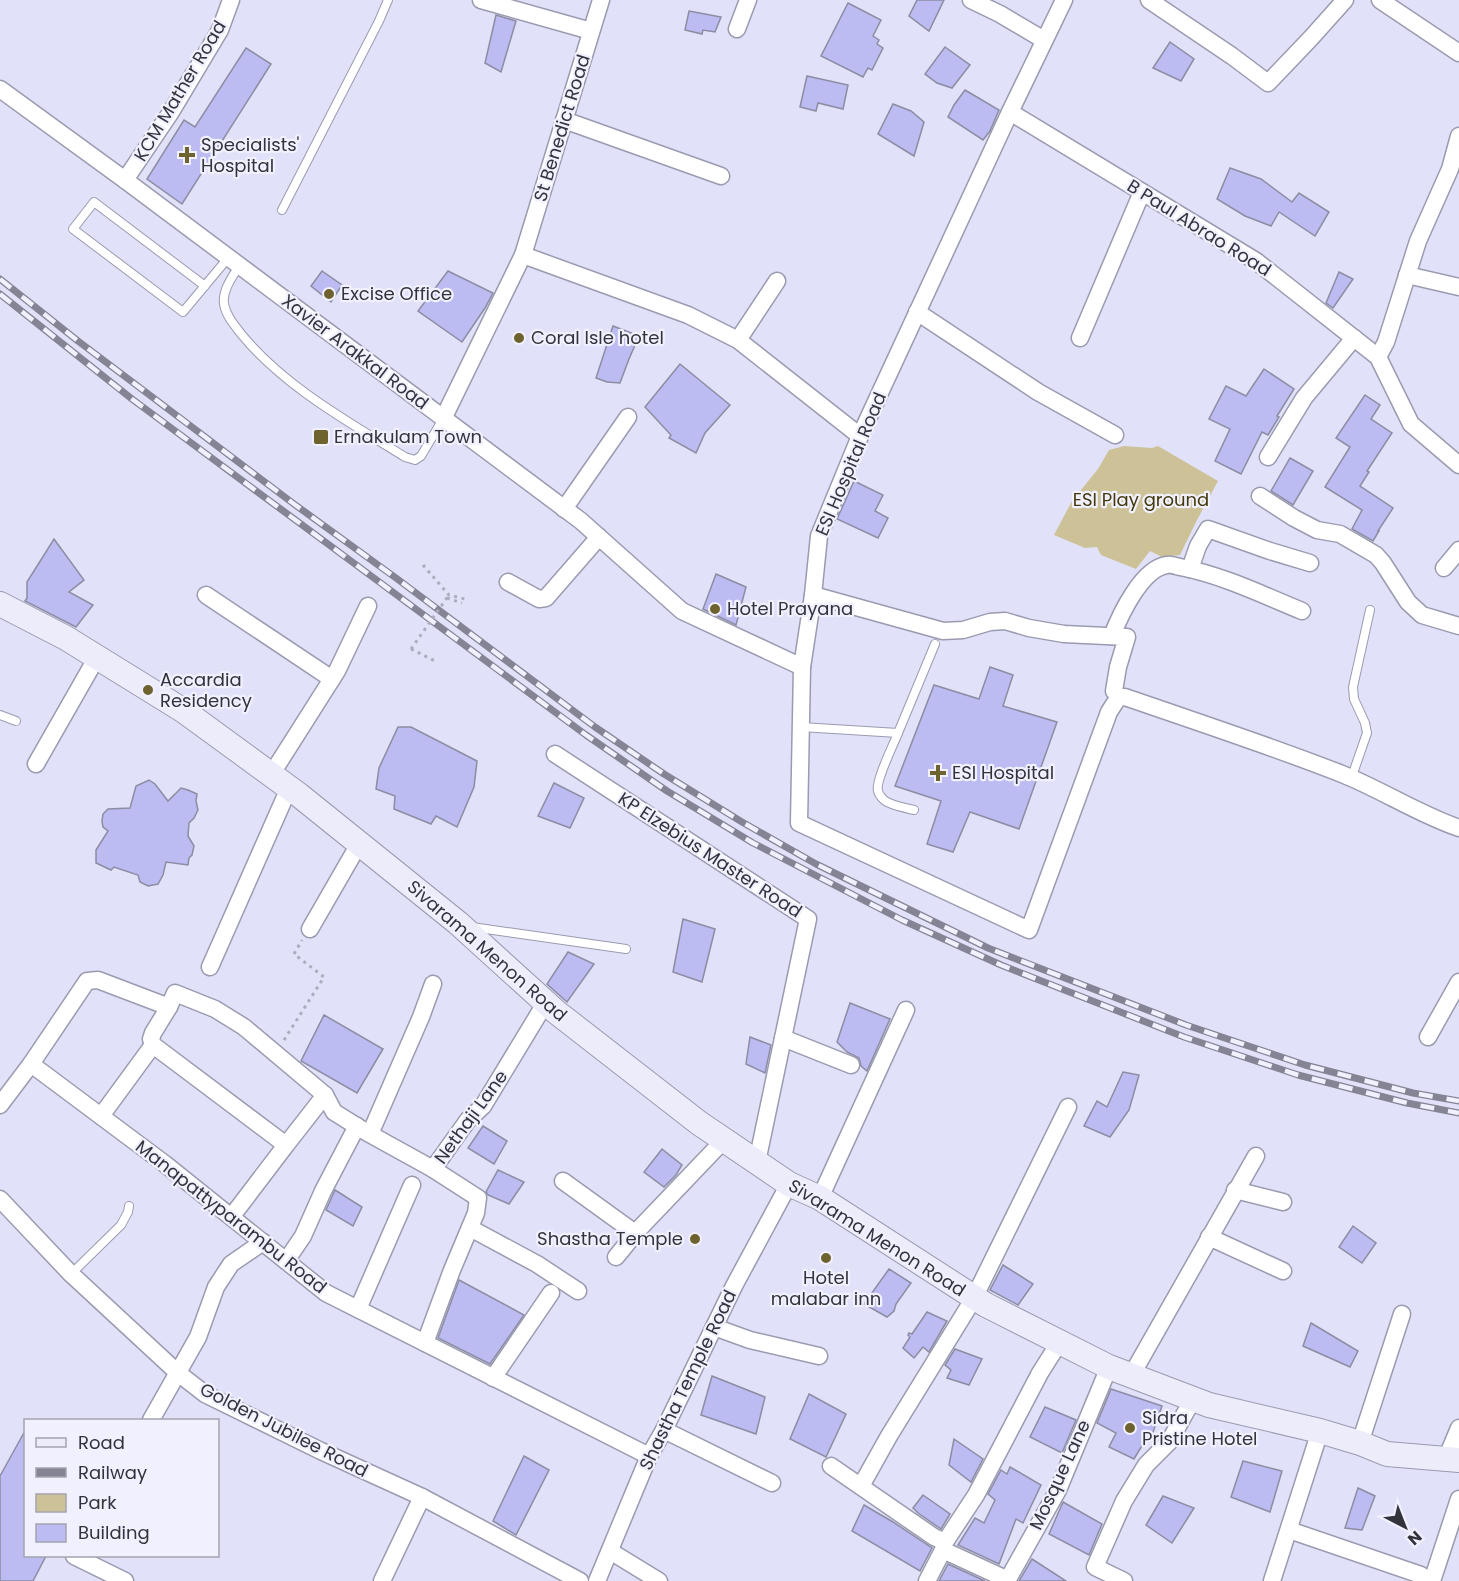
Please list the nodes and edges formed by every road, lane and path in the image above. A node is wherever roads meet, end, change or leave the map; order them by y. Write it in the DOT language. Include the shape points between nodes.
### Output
graph roads {
  1 [pos="231,0"];
  2 [pos="388,0"];
  3 [pos="481,0"];
  4 [pos="601,0"];
  5 [pos="747,0"];
  6 [pos="971,0"];
  7 [pos="1064,0"];
  8 [pos="1149,0"];
  9 [pos="1345,0"];
  10 [pos="1380,0"];
  11 [pos="737,29"];
  12 [pos="591,31"];
  13 [pos="1044,40"];
  14 [pos="1459,53"];
  15 [pos="0,88"];
  16 [pos="1010,112"];
  17 [pos="564,120"];
  18 [pos="1459,136"];
  19 [pos="721,176"];
  20 [pos="126,180"];
  21 [pos="1142,192"];
  22 [pos="282,210"];
  23 [pos="523,255"];
  24 [pos="234,262"];
  25 [pos="1407,275"];
  26 [pos="777,281"];
  27 [pos="205,286"];
  28 [pos="1459,287"];
  29 [pos="917,312"];
  30 [pos="1080,338"];
  31 [pos="1354,338"];
  32 [pos="738,340"];
  33 [pos="1378,357"];
  34 [pos="628,417"];
  35 [pos="443,419"];
  36 [pos="1115,435"];
  37 [pos="860,436"];
  38 [pos="1268,457"];
  39 [pos="1459,465"];
  40 [pos="1260,496"];
  41 [pos="564,508"];
  42 [pos="598,537"];
  43 [pos="1459,549"];
  44 [pos="1310,563"];
  45 [pos="423,565"];
  46 [pos="1444,568"];
  47 [pos="1190,569"];
  48 [pos="508,582"];
  49 [pos="206,595"];
  50 [pos="813,595"];
  51 [pos="448,596"];
  52 [pos="463,601"];
  53 [pos="0,604"];
  54 [pos="368,606"];
  55 [pos="1370,610"];
  56 [pos="1302,611"];
  57 [pos="1459,626"];
  58 [pos="1112,636"];
  59 [pos="935,644"];
  60 [pos="97,657"];
  61 [pos="437,662"];
  62 [pos="802,667"];
  63 [pos="332,679"];
  64 [pos="1114,691"];
  65 [pos="0,715"];
  66 [pos="16,721"];
  67 [pos="801,727"];
  68 [pos="898,733"];
  69 [pos="555,754"];
  70 [pos="36,764"];
  71 [pos="1351,778"];
  72 [pos="280,782"];
  73 [pos="914,810"];
  74 [pos="1459,828"];
  75 [pos="359,844"];
  76 [pos="460,926"];
  77 [pos="310,928"];
  78 [pos="626,949"];
  79 [pos="210,967"];
  80 [pos="1459,982"];
  81 [pos="433,984"];
  82 [pos="546,1002"];
  83 [pos="169,1007"];
  84 [pos="906,1010"];
  85 [pos="1428,1037"];
  86 [pos="783,1038"];
  87 [pos="153,1045"];
  88 [pos="275,1054"];
  89 [pos="31,1064"];
  90 [pos="851,1065"];
  91 [pos="325,1095"];
  92 [pos="0,1105"];
  93 [pos="1068,1107"];
  94 [pos="101,1116"];
  95 [pos="363,1130"];
  96 [pos="724,1140"];
  97 [pos="286,1145"];
  98 [pos="1256,1156"];
  99 [pos="757,1162"];
  100 [pos="433,1169"];
  101 [pos="563,1181"];
  102 [pos="789,1184"];
  103 [pos="412,1185"];
  104 [pos="1235,1190"];
  105 [pos="820,1198"];
  106 [pos="0,1199"];
  107 [pos="1283,1202"];
  108 [pos="129,1206"];
  109 [pos="232,1216"];
  110 [pos="470,1228"];
  111 [pos="635,1233"];
  112 [pos="1209,1237"];
  113 [pos="263,1242"];
  114 [pos="616,1257"];
  115 [pos="286,1261"];
  116 [pos="1283,1271"];
  117 [pos="71,1274"];
  118 [pos="578,1291"];
  119 [pos="552,1293"];
  120 [pos="974,1298"];
  121 [pos="358,1309"];
  122 [pos="1402,1314"];
  123 [pos="714,1327"];
  124 [pos="425,1343"];
  125 [pos="1059,1343"];
  126 [pos="819,1356"];
  127 [pos="1108,1367"];
  128 [pos="178,1373"];
  129 [pos="1131,1376"];
  130 [pos="493,1377"];
  131 [pos="1193,1399"];
  132 [pos="152,1419"];
  133 [pos="1459,1428"];
  134 [pos="664,1430"];
  135 [pos="1320,1431"];
  136 [pos="1360,1443"];
  137 [pos="649,1456"];
  138 [pos="1453,1460"];
  139 [pos="831,1466"];
  140 [pos="772,1483"];
  141 [pos="861,1486"];
  142 [pos="422,1497"];
  143 [pos="1459,1499"];
  144 [pos="1289,1530"];
  145 [pos="610,1551"];
  146 [pos="76,1557"];
  147 [pos="1427,1578"];
  148 [pos="1008,1580"];
  149 [pos="125,1581"];
  150 [pos="381,1581"];
  151 [pos="580,1581"];
  152 [pos="597,1581"];
  153 [pos="659,1581"];
  154 [pos="927,1581"];
  155 [pos="1124,1581"];
  156 [pos="1272,1581"];
  1 -- 20 [label="street, KCM Mather Road" via="220,30"];
  2 -- 22 [label="lane"];
  3 -- 12 [label="street"];
  4 -- 12 [label="street, St Benedict Road"];
  5 -- 11 [label="street"];
  6 -- 13 [label="street"];
  7 -- 13 [label="street, ESI Hospital Road"];
  8 -- 9 [label="street" via="1268,83"];
  10 -- 14 [label="street"];
  12 -- 17 [label="street, St Benedict Road"];
  13 -- 16 [label="street, ESI Hospital Road"];
  15 -- 20 [label="street, Xavier Arakkal Road"];
  16 -- 21 [label="street, B Paul Abrao Road"];
  16 -- 29 [label="street, ESI Hospital Road"];
  17 -- 19 [label="street"];
  17 -- 23 [label="street, St Benedict Road"];
  18 -- 25 [label="street" via="1450,169"];
  20 -- 24 [label="street, Xavier Arakkal Road"];
  21 -- 30 [label="street"];
  21 -- 31 [label="street, B Paul Abrao Road" via="1256,261"];
  23 -- 32 [label="street" via="688,315"];
  23 -- 35 [label="street, St Benedict Road"];
  24 -- 27 [label="lane"];
  24 -- 35 [label="street, Xavier Arakkal Road"];
  24 -- 35 [label="lane" via="224,303 231,322 258,354 317,401 415,460"];
  25 -- 28 [label="street"];
  25 -- 33 [label="street"];
  26 -- 32 [label="street"];
  27 -- 27 [label="lane" via="94,202 73,229 183,312"];
  29 -- 36 [label="street" via="1038,392"];
  29 -- 37 [label="street, ESI Hospital Road"];
  31 -- 33 [label="street, B Paul Abrao Road"];
  31 -- 38 [label="street" via="1304,398"];
  32 -- 37 [label="street"];
  33 -- 39 [label="street" via="1411,424"];
  34 -- 41 [label="street"];
  35 -- 41 [label="street, Xavier Arakkal Road"];
  37 -- 50 [label="street, ESI Hospital Road" via="819,536"];
  40 -- 57 [label="street" via="1317,530 1340,534 1376,555 1408,602 1422,615"];
  41 -- 42 [label="street, Xavier Arakkal Road"];
  42 -- 48 [label="street" via="546,598 539,599"];
  42 -- 62 [label="street, Xavier Arakkal Road" via="682,611"];
  43 -- 46 [label="street"];
  44 -- 47 [label="street" via="1208,529"];
  45 -- 51 [label="path"];
  47 -- 56 [label="street"];
  47 -- 58 [label="street" via="1167,564 1152,571 1130,599"];
  49 -- 63 [label="street"];
  50 -- 58 [label="street" via="943,631 1005,621 1064,634"];
  50 -- 62 [label="street, ESI Hospital Road"];
  51 -- 52 [label="path"];
  51 -- 61 [label="path, bridge" via="411,650"];
  53 -- 60 [label="street, Sivarama Menon Road"];
  54 -- 63 [label="street"];
  55 -- 71 [label="lane" via="1353,687 1367,733"];
  58 -- 64 [label="street" via="1127,637"];
  59 -- 68 [label="lane"];
  60 -- 70 [label="street"];
  60 -- 72 [label="street, Sivarama Menon Road" via="184,711"];
  62 -- 67 [label="street, ESI Hospital Road"];
  63 -- 72 [label="street"];
  65 -- 66 [label="lane"];
  67 -- 68 [label="lane"];
  67 -- 71 [label="street, ESI Hospital Road" via="800,823 1029,930 1109,712 1118,699 1125,697"];
  68 -- 73 [label="lane" via="878,791 887,802"];
  69 -- 86 [label="street, KP Elzebius Master Road" via="808,919"];
  71 -- 74 [label="street"];
  72 -- 75 [label="street, Sivarama Menon Road"];
  72 -- 79 [label="street"];
  75 -- 76 [label="street, Sivarama Menon Road"];
  75 -- 77 [label="street"];
  76 -- 78 [label="lane"];
  76 -- 82 [label="street, Sivarama Menon Road"];
  77 -- 88 [label="path" via="294,954 324,977"];
  80 -- 85 [label="street"];
  81 -- 95 [label="street" via="421,1017"];
  82 -- 96 [label="street, Sivarama Menon Road"];
  82 -- 100 [label="street, Nethaji Lane" via="483,1106 468,1120"];
  83 -- 87 [label="street" via="153,1033"];
  83 -- 88 [label="street" via="175,993 215,1009"];
  83 -- 89 [label="street" via="98,980 87,981"];
  84 -- 105 [label="street"];
  86 -- 90 [label="street"];
  86 -- 99 [label="street, KP Elzebius Master Road"];
  87 -- 94 [label="street"];
  87 -- 97 [label="street"];
  88 -- 91 [label="street"];
  89 -- 92 [label="street"];
  89 -- 94 [label="street, Manapattyparambu Road"];
  91 -- 95 [label="street" via="334,1112"];
  91 -- 97 [label="street"];
  93 -- 120 [label="street, Sivarama Menon Road"];
  94 -- 109 [label="street, Manapattyparambu Road"];
  95 -- 100 [label="street"];
  95 -- 115 [label="street" via="323,1191 303,1236"];
  96 -- 99 [label="street, Sivarama Menon Road"];
  96 -- 111 [label="street"];
  97 -- 109 [label="street"];
  98 -- 104 [label="street"];
  99 -- 102 [label="street, Sivarama Menon Road"];
  100 -- 110 [label="street" via="478,1198"];
  101 -- 111 [label="street"];
  102 -- 105 [label="street, Sivarama Menon Road"];
  102 -- 123 [label="street, Shastha Temple Road"];
  103 -- 121 [label="street"];
  104 -- 107 [label="street"];
  104 -- 112 [label="street"];
  105 -- 120 [label="street, Sivarama Menon Road"];
  106 -- 117 [label="street, Golden Jubilee Road"];
  108 -- 117 [label="lane" via="121,1226"];
  109 -- 113 [label="street, Manapattyparambu Road"];
  110 -- 118 [label="street"];
  110 -- 124 [label="street"];
  111 -- 114 [label="street"];
  112 -- 116 [label="street"];
  112 -- 129 [label="street"];
  113 -- 115 [label="street, Manapattyparambu Road"];
  113 -- 128 [label="street" via="231,1264 216,1287 198,1337"];
  115 -- 121 [label="street, Manapattyparambu Road" via="326,1293"];
  117 -- 128 [label="street, Golden Jubilee Road"];
  119 -- 130 [label="street"];
  120 -- 125 [label="street, Sivarama Menon Road"];
  120 -- 141 [label="street"];
  121 -- 124 [label="street, Manapattyparambu Road"];
  122 -- 136 [label="street"];
  123 -- 126 [label="street"];
  123 -- 134 [label="street, Shastha Temple Road"];
  124 -- 130 [label="street, Manapattyparambu Road"];
  125 -- 127 [label="street, Sivarama Menon Road"];
  125 -- 141 [label="street" via="976,1495 945,1542"];
  127 -- 129 [label="street, Sivarama Menon Road"];
  127 -- 148 [label="street, Mosque Lane" via="1058,1490"];
  128 -- 132 [label="street"];
  128 -- 142 [label="street, Golden Jubilee Road" via="205,1394"];
  129 -- 131 [label="street, Sivarama Menon Road"];
  130 -- 137 [label="street, Manapattyparambu Road"];
  131 -- 135 [label="street, Sivarama Menon Road"];
  131 -- 155 [label="street" via="1169,1442 1146,1465 1124,1501 1095,1568"];
  133 -- 138 [label="street"];
  134 -- 137 [label="street, Shastha Temple Road"];
  134 -- 140 [label="street"];
  135 -- 136 [label="street, Sivarama Menon Road"];
  135 -- 144 [label="street"];
  136 -- 138 [label="street, Sivarama Menon Road" via="1387,1454"];
  137 -- 145 [label="street, Shastha Temple Road"];
  139 -- 141 [label="street"];
  142 -- 150 [label="street"];
  142 -- 151 [label="street, Golden Jubilee Road"];
  143 -- 147 [label="street"];
  144 -- 147 [label="street"];
  144 -- 156 [label="street"];
  145 -- 152 [label="street, Shastha Temple Road"];
  145 -- 153 [label="street"];
  146 -- 149 [label="street"];
  148 -- 154 [label="street" via="943,1550"];
}
